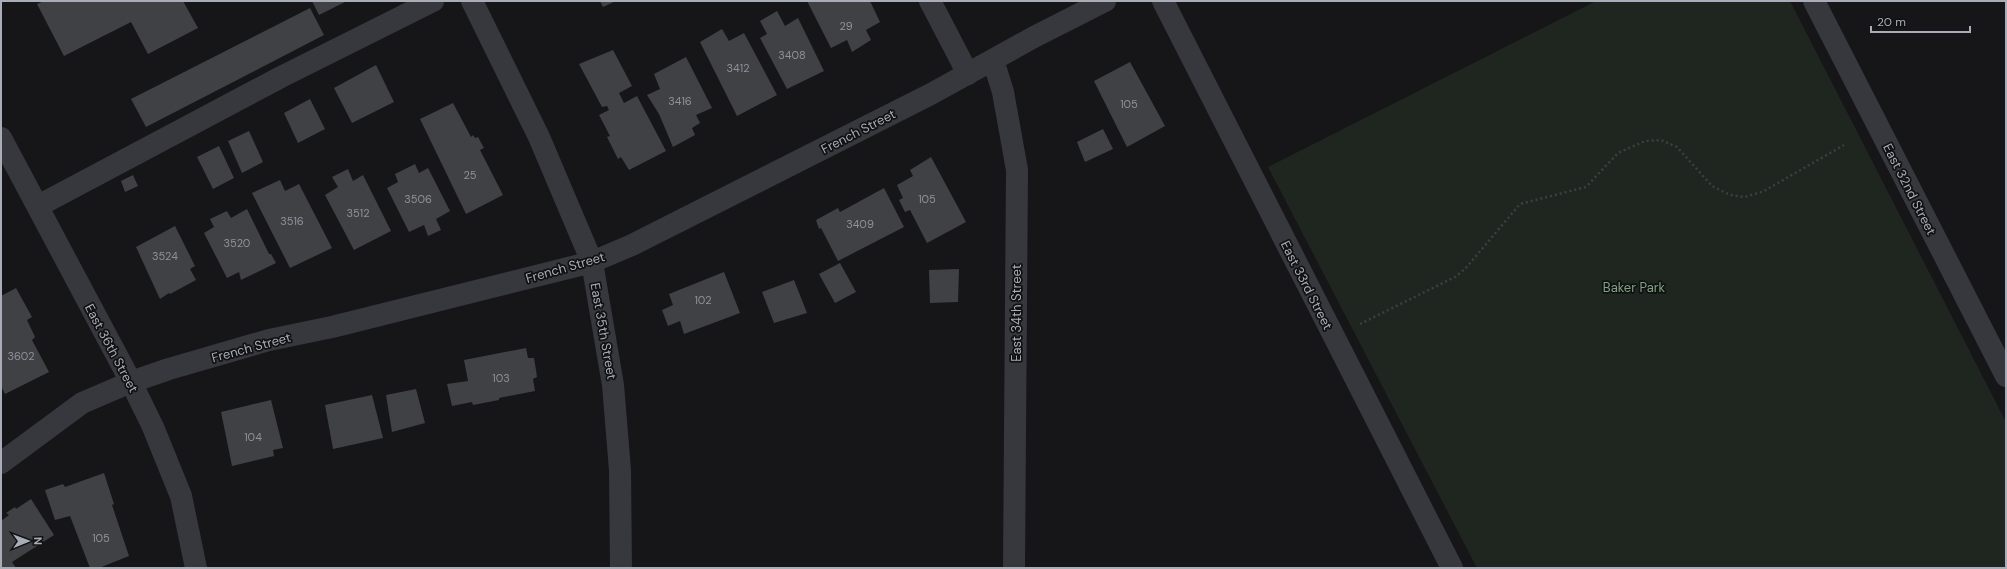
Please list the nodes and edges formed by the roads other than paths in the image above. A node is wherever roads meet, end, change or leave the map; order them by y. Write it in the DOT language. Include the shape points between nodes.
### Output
graph roads {
  1 [pos="433,1"];
  2 [pos="472,1"];
  3 [pos="930,1"];
  4 [pos="1105,1"];
  5 [pos="1163,1"];
  6 [pos="1814,1"];
  7 [pos="993,60"];
  8 [pos="968,74"];
  9 [pos="1,138"];
  10 [pos="38,206"];
  11 [pos="592,262"];
  12 [pos="2006,376"];
  13 [pos="131,382"];
  14 [pos="1,463"];
  15 [pos="196,568"];
  16 [pos="621,568"];
  17 [pos="1014,568"];
  18 [pos="1452,568"];
  1 -- 10 [label="street" via="281,77"];
  2 -- 11 [label="street, East 35th Street" via="539,137"];
  3 -- 8 [label="street"];
  4 -- 7 [label="street, French Street"];
  5 -- 18 [label="street, East 33rd Street"];
  6 -- 12 [label="street, East 32nd Street"];
  7 -- 8 [label="street, French Street"];
  7 -- 17 [label="street, East 34th Street" via="1003,92 1017,170"];
  8 -- 11 [label="street, French Street" via="640,242"];
  9 -- 10 [label="street, East 36th Street"];
  10 -- 13 [label="street, East 36th Street"];
  11 -- 13 [label="street, French Street" via="332,327 269,340 183,364"];
  11 -- 16 [label="street, East 35th Street" via="613,385 620,470"];
  13 -- 14 [label="street, French Street" via="82,403"];
  13 -- 15 [label="street, East 36th Street" via="153,427 181,496"];
}
